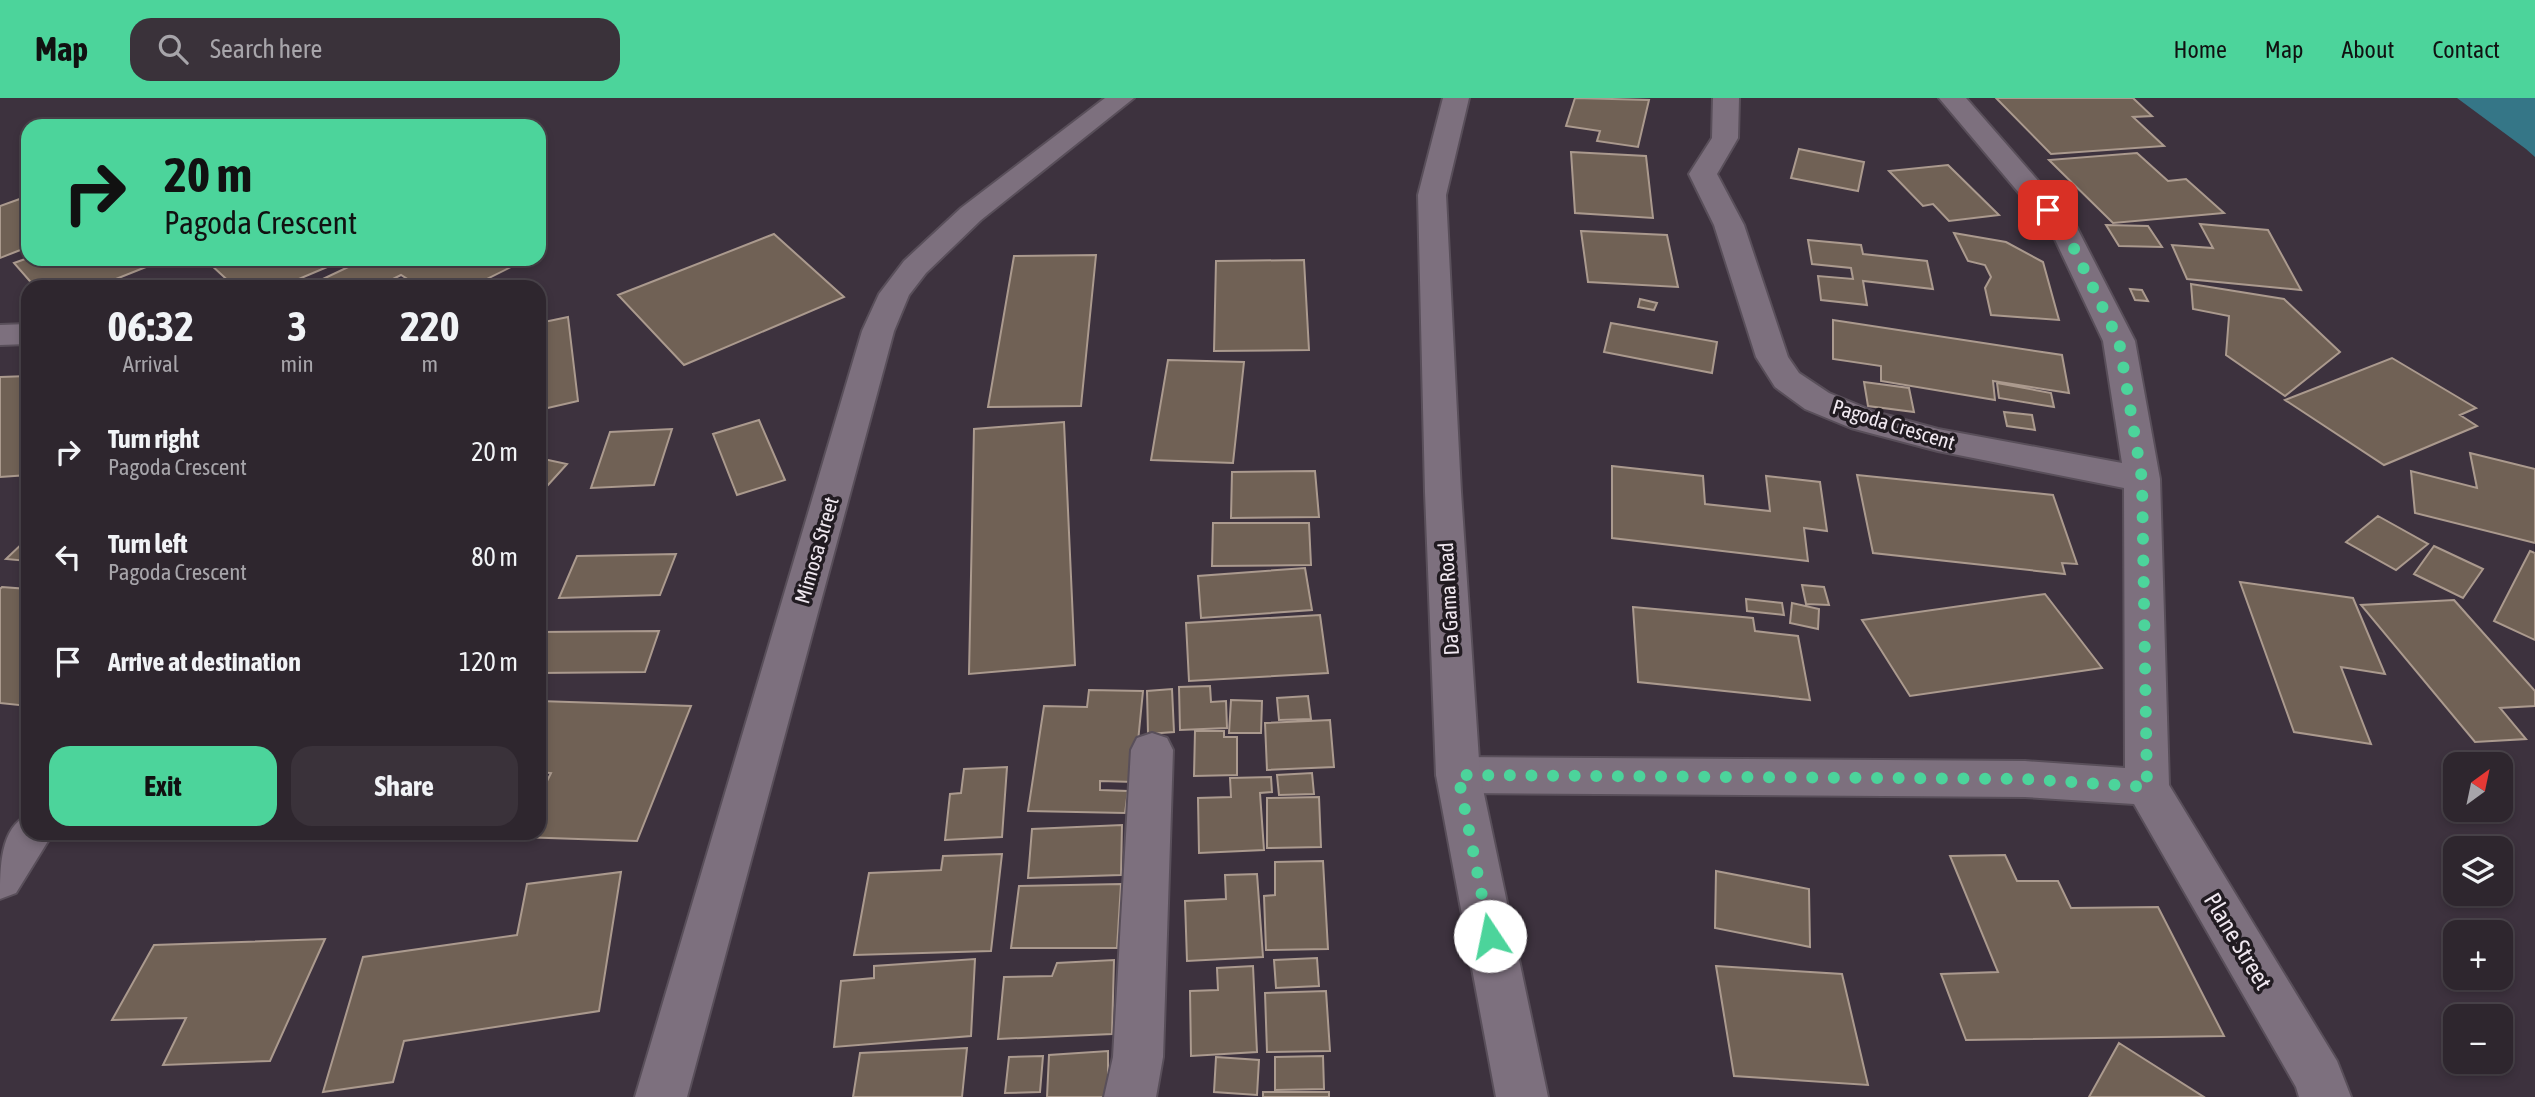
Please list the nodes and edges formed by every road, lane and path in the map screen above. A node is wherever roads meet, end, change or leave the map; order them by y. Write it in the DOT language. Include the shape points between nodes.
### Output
graph roads {
  1 [pos="1121,98"];
  2 [pos="1456,98"];
  3 [pos="1726,98"];
  4 [pos="1952,98"];
  5 [pos="21,334"];
  6 [pos="0,335"];
  7 [pos="2142,479"];
  8 [pos="1152,750"];
  9 [pos="1458,775"];
  10 [pos="2147,787"];
  11 [pos="26,840"];
  12 [pos="0,879"];
  13 [pos="661,1097"];
  14 [pos="1130,1097"];
  15 [pos="1522,1097"];
  16 [pos="2325,1097"];
  1 -- 13 [label="street, Mimosa Street" via="971,214 915,267 894,294 878,331"];
  2 -- 9 [label="street, Da Gama Road" via="1432,195"];
  3 -- 7 [label="street, Pagoda Crescent" via="1724,138 1703,173 1729,225 1772,357 1787,380 1817,401 1863,420 1938,440"];
  4 -- 7 [label="street" via="2064,228 2119,341"];
  5 -- 6 [label="street"];
  7 -- 10 [label="street"];
  8 -- 14 [label="street" via="1138,1057"];
  9 -- 10 [label="street" via="2025,779"];
  9 -- 15 [label="street, Da Gama Road"];
  10 -- 16 [label="street, Plane Street" via="2319,1078"];
  11 -- 12 [label="street"];
}
